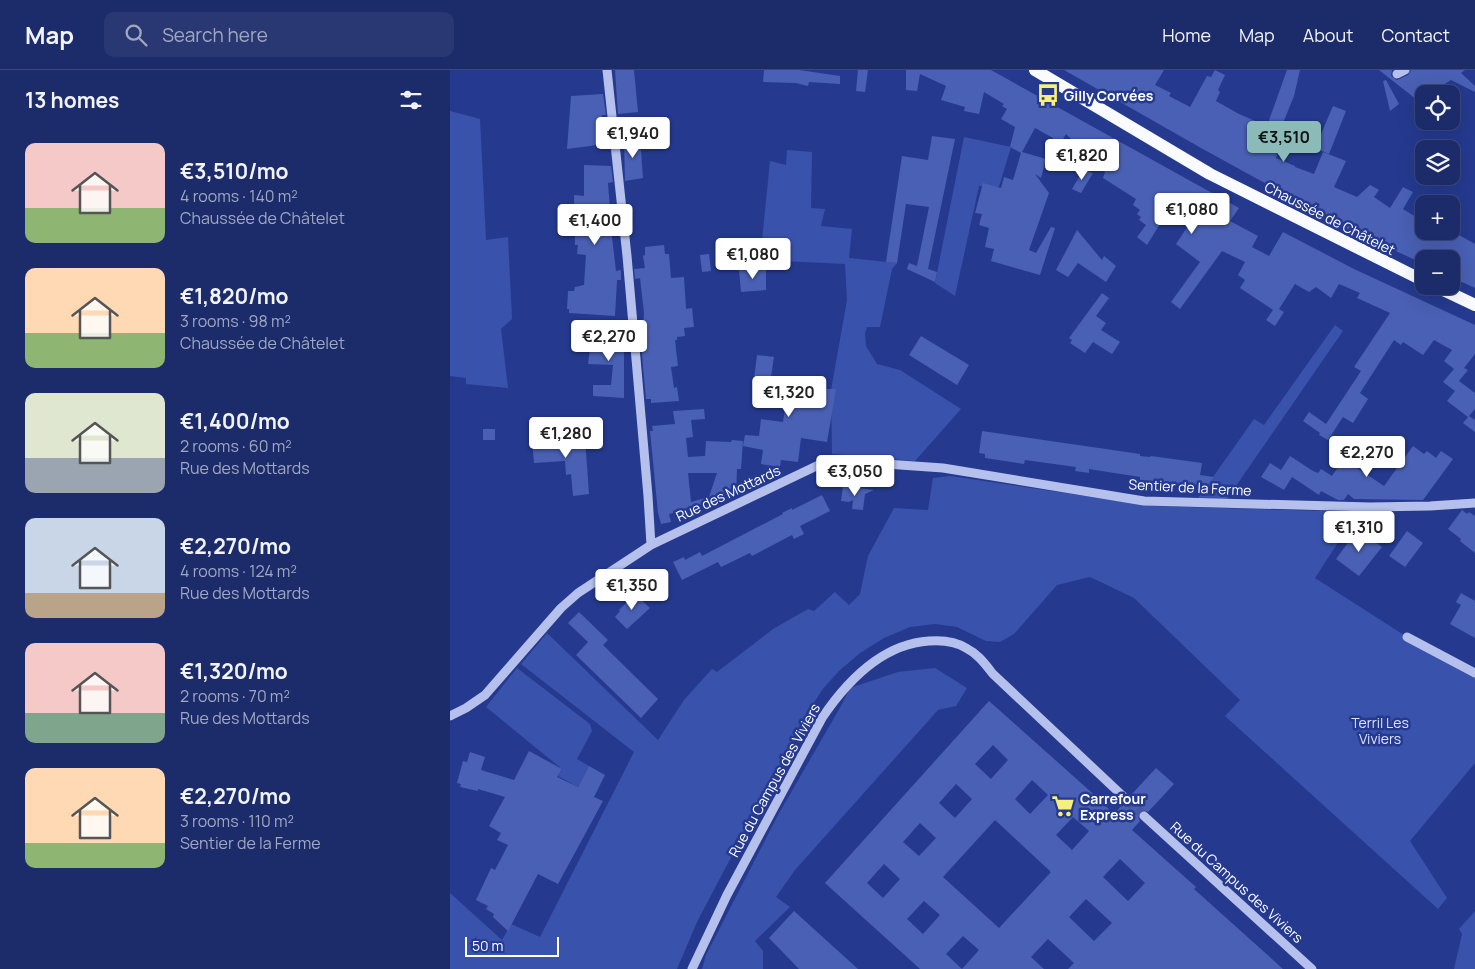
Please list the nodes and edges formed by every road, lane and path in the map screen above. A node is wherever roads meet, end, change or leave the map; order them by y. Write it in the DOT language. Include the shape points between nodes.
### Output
graph roads {
  1 [pos="608,70"];
  2 [pos="1035,70"];
  3 [pos="1415,276"];
  4 [pos="1454,295"];
  5 [pos="1475,305"];
  6 [pos="906,466"];
  7 [pos="1475,503"];
  8 [pos="651,545"];
  9 [pos="1407,637"];
  10 [pos="1475,673"];
  11 [pos="450,716"];
  12 [pos="1127,800"];
  13 [pos="1144,816"];
  14 [pos="692,969"];
  15 [pos="1312,969"];
  1 -- 8 [label="street"];
  2 -- 3 [label="main road, Chaussée de Châtelet" via="1210,174"];
  4 -- 5 [label="main road"];
  6 -- 7 [label="street, Sentier de la Ferme" via="943,468 1144,501 1370,507"];
  6 -- 8 [label="street, Rue des Mottards" via="829,460"];
  8 -- 11 [label="street, Rue des Mottards" via="578,593 485,695"];
  9 -- 10 [label="street"];
  12 -- 14 [label="street, Rue du Campus des Viviers" via="966,647 942,640 898,647 862,671 822,718 727,894"];
  13 -- 15 [label="street, Rue du Campus des Viviers"];
}
